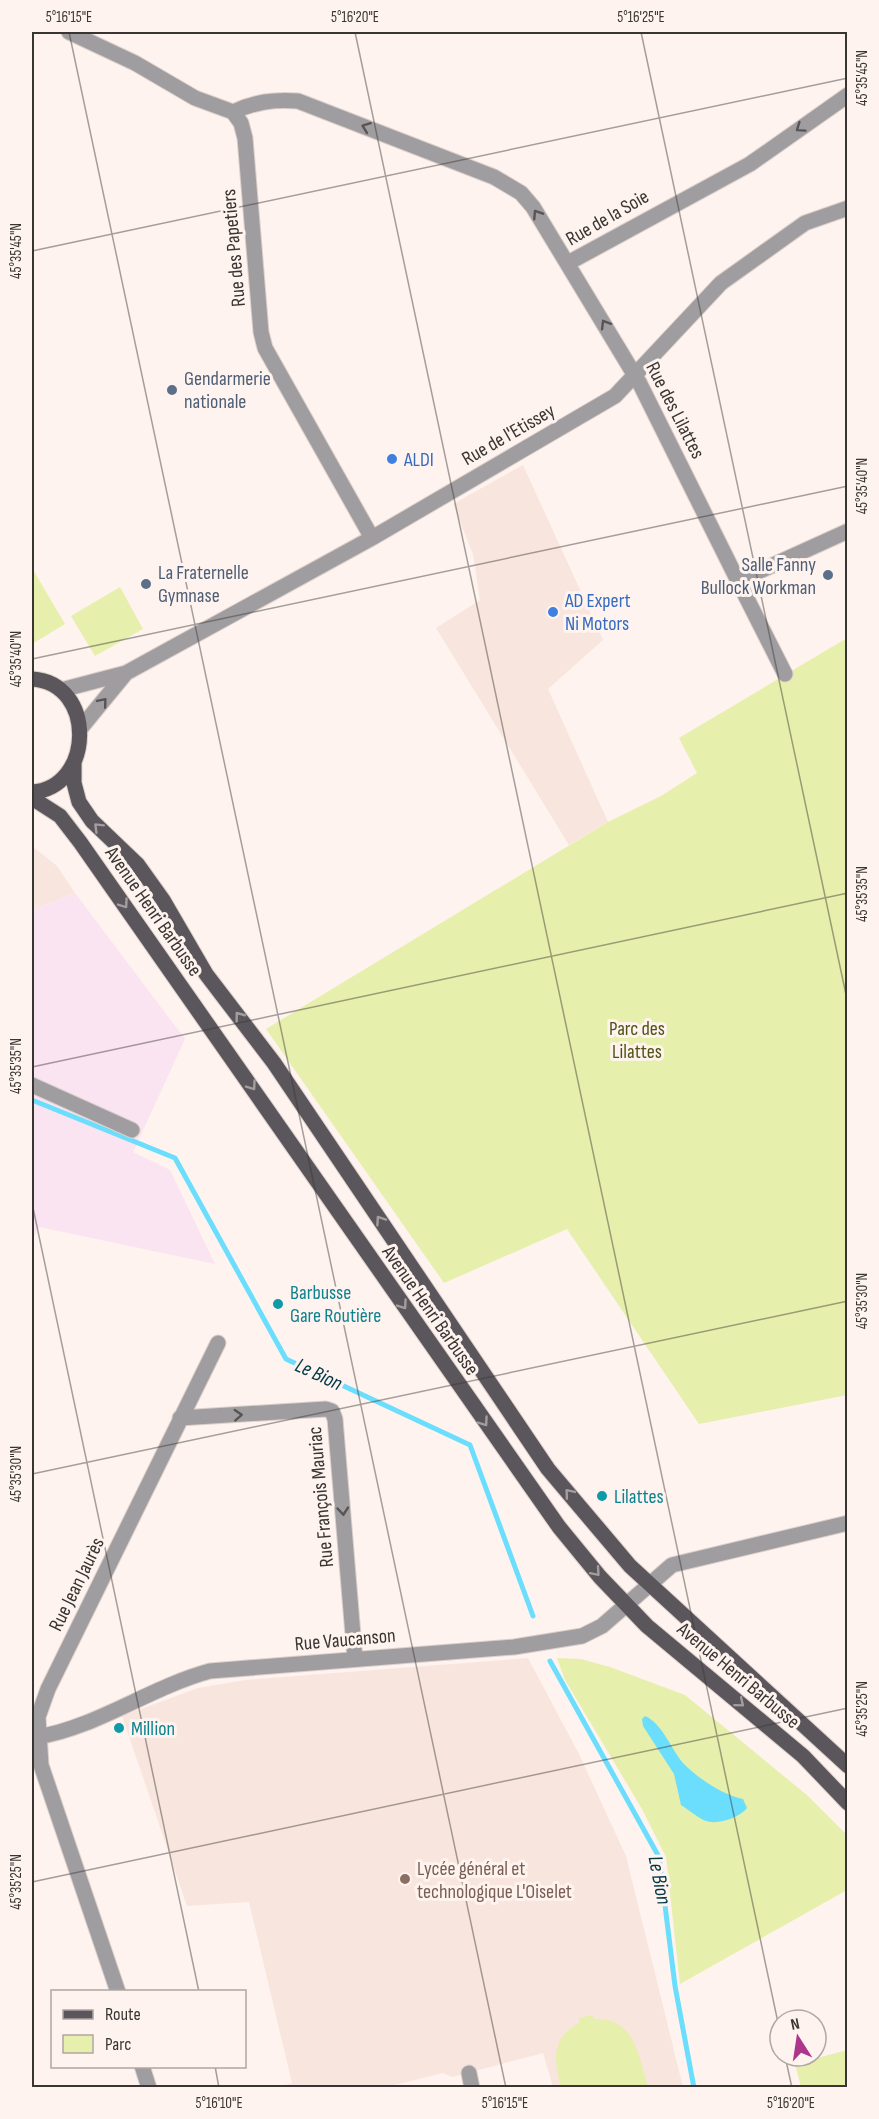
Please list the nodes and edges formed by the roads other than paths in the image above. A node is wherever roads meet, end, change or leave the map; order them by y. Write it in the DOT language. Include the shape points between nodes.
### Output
graph roads {
  1 [pos="73,32"];
  2 [pos="848,95"];
  3 [pos="233,112"];
  4 [pos="848,208"];
  5 [pos="568,263"];
  6 [pos="634,375"];
  7 [pos="848,531"];
  8 [pos="372,538"];
  9 [pos="738,581"];
  10 [pos="126,673"];
  11 [pos="785,674"];
  12 [pos="32,679"];
  13 [pos="61,690"];
  14 [pos="80,729"];
  15 [pos="74,763"];
  16 [pos="32,792"];
  17 [pos="32,798"];
  18 [pos="32,1085"];
  19 [pos="132,1130"];
  20 [pos="218,1343"];
  21 [pos="180,1418"];
  22 [pos="848,1523"];
  23 [pos="649,1584"];
  24 [pos="628,1605"];
  25 [pos="355,1659"];
  26 [pos="34,1736"];
  27 [pos="848,1766"];
  28 [pos="36,1767"];
  29 [pos="848,1803"];
  30 [pos="117,1990"];
  31 [pos="142,2068"];
  32 [pos="149,2088"];
  1 -- 3 [label="street" via="195,98"];
  2 -- 5 [label="street, Rue de la Soie, one-way" via="750,164"];
  5 -- 3 [label="street, Rue de la Soie, one-way" via="521,193 494,177 298,101 252,103"];
  3 -- 8 [label="street, Rue des Papetiers" via="245,138 265,348"];
  4 -- 6 [label="street, Rue de l'Etissey" via="805,223 721,283"];
  6 -- 5 [label="street, Rue des Lilattes, one-way"];
  6 -- 8 [label="street, Rue de l'Etissey" via="615,396"];
  6 -- 9 [label="street, Rue des Lilattes"];
  7 -- 9 [label="street"];
  8 -- 10 [label="street, Rue de l'Etissey"];
  9 -- 11 [label="street, Rue des Lilattes"];
  10 -- 13 [label="street, Rue de l'Etissey"];
  14 -- 10 [label="street, Rue de l'Etissey, one-way"];
  12 -- 13 [label="main road" via="42,679"];
  13 -- 14 [label="main road" via="72,702"];
  14 -- 15 [label="main road, Avenue Henri Barbusse" via="81,744"];
  15 -- 16 [label="main road" via="58,781"];
  23 -- 15 [label="main road, Avenue Henri Barbusse, one-way" via="548,1469 280,1072 206,974 163,900 138,866 92,821 79,802"];
  17 -- 24 [label="main road, Avenue Henri Barbusse, one-way" via="60,816 80,842 546,1510"];
  18 -- 19 [label="street"];
  20 -- 21 [label="street, Rue Jean Jaurès"];
  21 -- 25 [label="street, Rue François Mauriac, one-way" via="332,1412"];
  21 -- 26 [label="street, Rue Jean Jaurès" via="48,1689"];
  22 -- 23 [label="street, Rue Vaucanson" via="684,1560"];
  23 -- 24 [label="street, Rue Vaucanson"];
  23 -- 27 [label="main road, Avenue Henri Barbusse"];
  24 -- 25 [label="street, Rue Vaucanson" via="582,1636 514,1647"];
  24 -- 29 [label="main road, Avenue Henri Barbusse, one-way" via="647,1626 803,1756"];
  25 -- 26 [label="street, Rue Vaucanson" via="210,1671 180,1679 60,1734"];
  26 -- 28 [label="street, Rue Jean Jaurès"];
  28 -- 30 [label="street, Rue Jean Jaurès"];
  31 -- 32 [label="street"];
}
